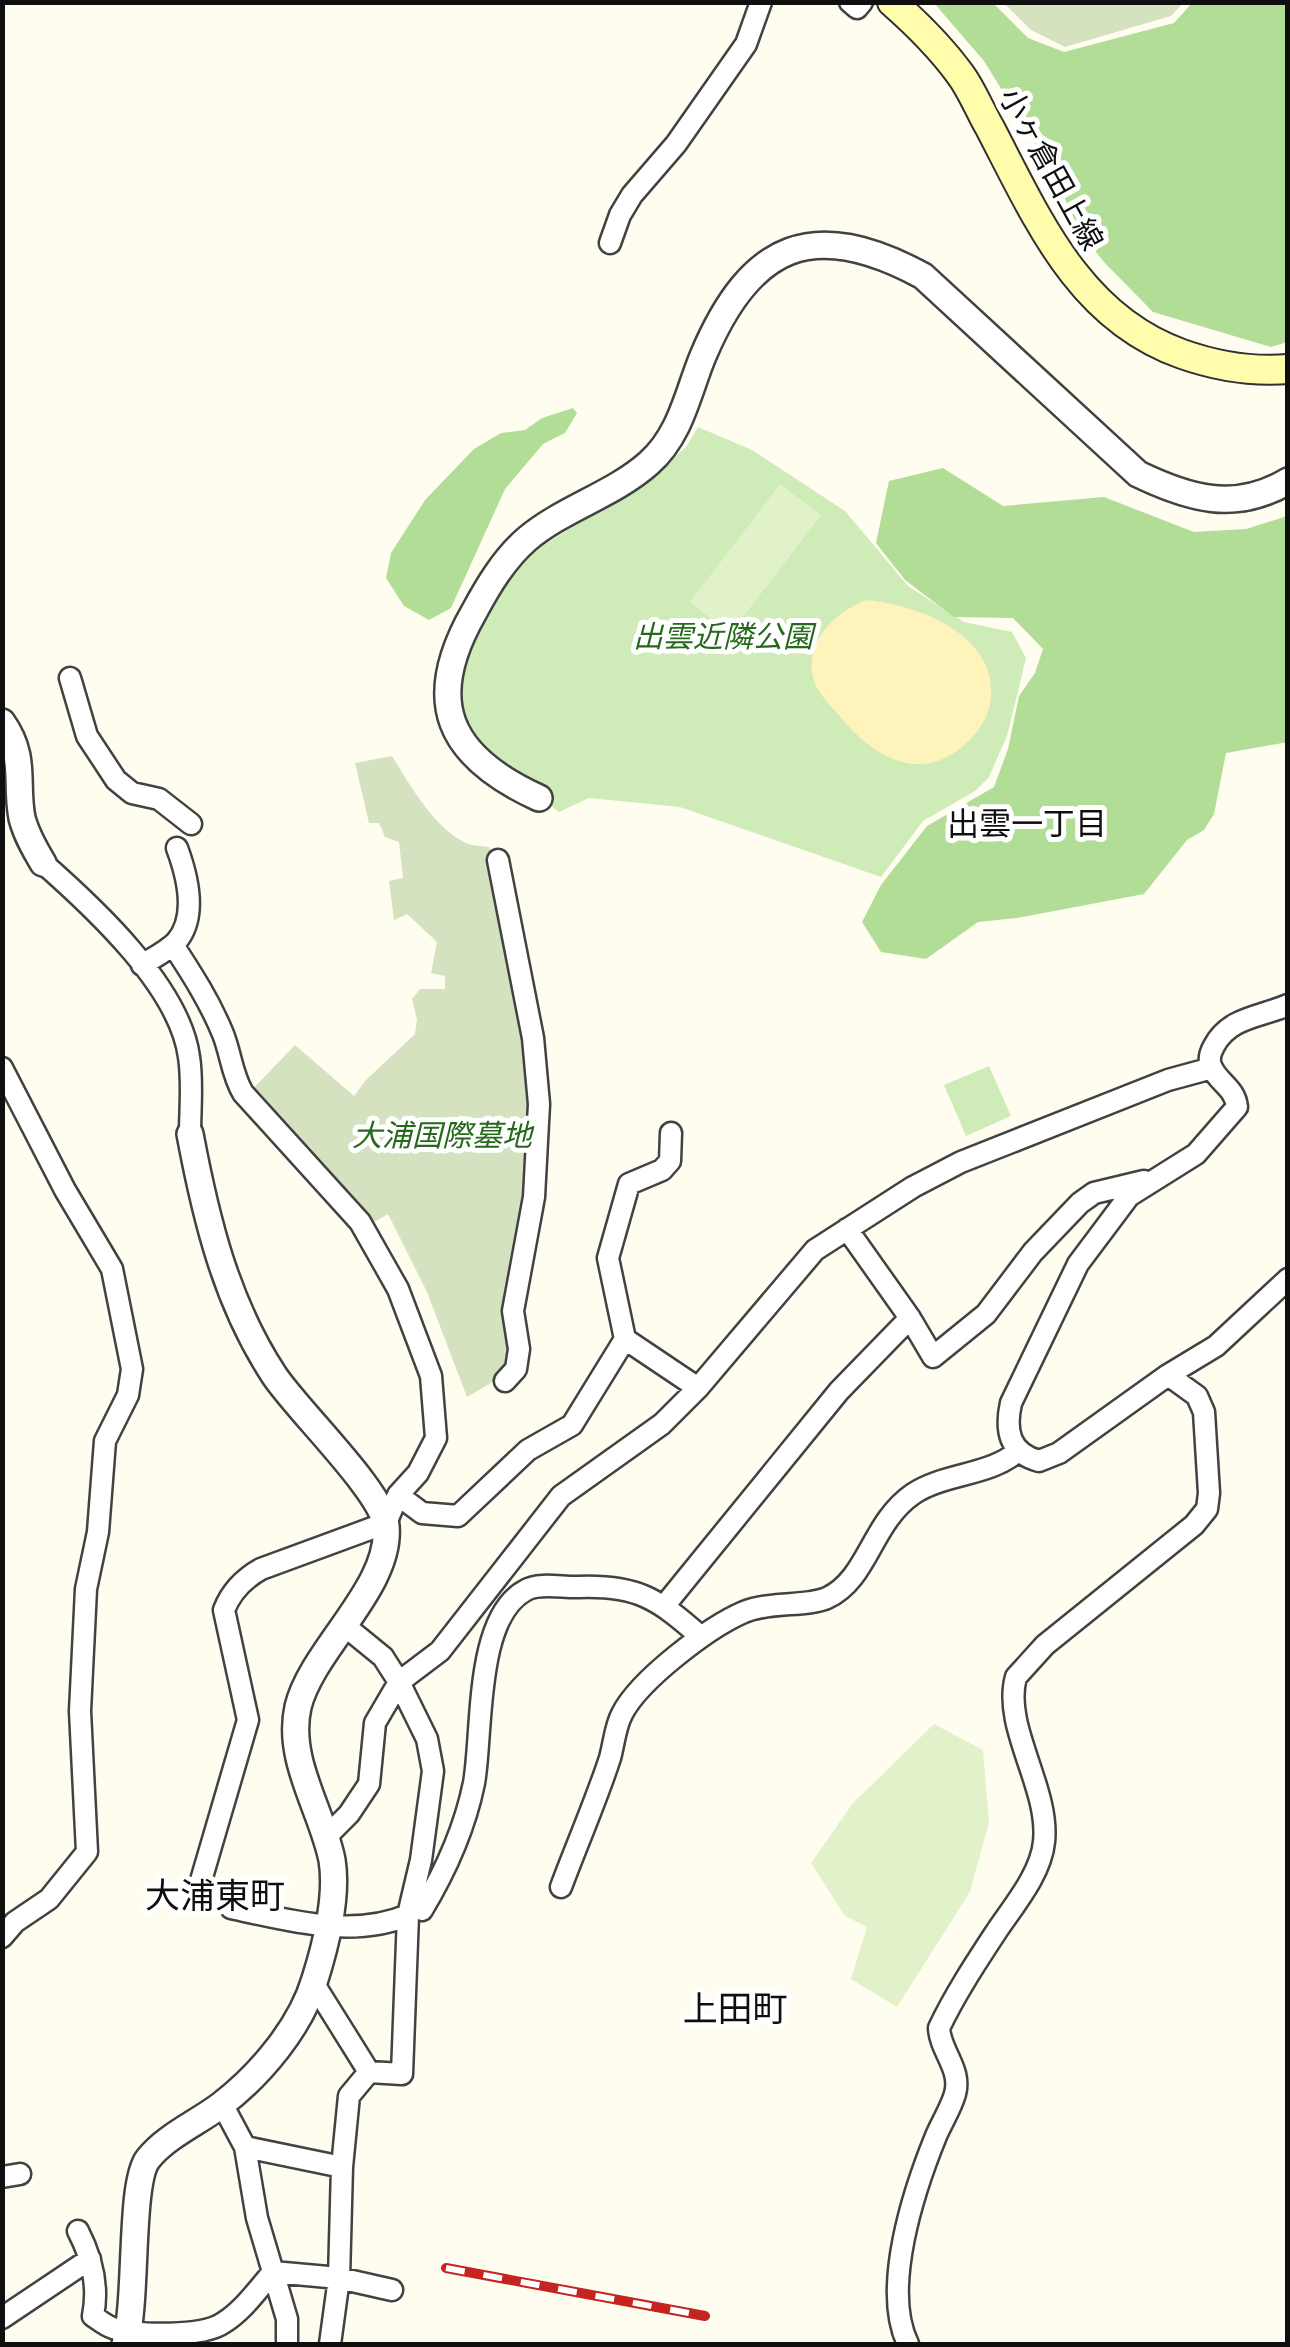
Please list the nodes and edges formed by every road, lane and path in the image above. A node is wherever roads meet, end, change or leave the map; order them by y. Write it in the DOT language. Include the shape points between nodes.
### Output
graph roads {
  1 [pos="761,2"];
  2 [pos="850,2"];
  3 [pos="862,2"];
  4 [pos="892,2"];
  5 [pos="610,243"];
  6 [pos="1288,369"];
  7 [pos="1288,481"];
  8 [pos="70,678"];
  9 [pos="2,722"];
  10 [pos="538,798"];
  11 [pos="191,824"];
  12 [pos="176,848"];
  13 [pos="498,860"];
  14 [pos="43,863"];
  15 [pos="173,945"];
  16 [pos="142,965"];
  17 [pos="1288,1005"];
  18 [pos="2,1068"];
  19 [pos="1212,1068"];
  20 [pos="671,1133"];
  21 [pos="190,1134"];
  22 [pos="1153,1178"];
  23 [pos="847,1229"];
  24 [pos="1288,1280"];
  25 [pos="910,1318"];
  26 [pos="625,1339"];
  27 [pos="1168,1374"];
  28 [pos="504,1381"];
  29 [pos="698,1388"];
  30 [pos="1018,1451"];
  31 [pos="398,1495"];
  32 [pos="386,1523"];
  33 [pos="498,1575"];
  34 [pos="518,1597"];
  35 [pos="665,1605"];
  36 [pos="345,1626"];
  37 [pos="701,1637"];
  38 [pos="399,1682"];
  39 [pos="325,1838"];
  40 [pos="561,1887"];
  41 [pos="194,1901"];
  42 [pos="231,1908"];
  43 [pos="415,1913"];
  44 [pos="327,1924"];
  45 [pos="2,1937"];
  46 [pos="314,1984"];
  47 [pos="370,2072"];
  48 [pos="222,2104"];
  49 [pos="245,2147"];
  50 [pos="342,2167"];
  51 [pos="78,2231"];
  52 [pos="90,2259"];
  53 [pos="273,2272"];
  54 [pos="339,2278"];
  55 [pos="392,2290"];
  56 [pos="2,2318"];
  57 [pos="127,2338"];
  58 [pos="287,2344"];
  59 [pos="330,2344"];
  60 [pos="908,2344"];
  1 -- 5 [label="street" via="746,44 632,195"];
  2 -- 3 [label="street" via="857,8"];
  4 -- 6 [label="main road, 小ヶ倉田上線" via="962,76 1050,241 1107,310 1140,336 1204,361"];
  7 -- 10 [label="street" via="1254,496 1218,499 1152,481 923,276 840,243 795,249 755,273 730,303 684,412 650,462 524,541 461,635 445,700 456,730 506,784"];
  8 -- 11 [label="street" via="87,736 116,780 132,793 159,799"];
  9 -- 14 [label="street" via="22,778 21,814"];
  12 -- 15 [label="street" via="188,879 185,926"];
  13 -- 28 [label="street" via="540,1104 534,1197 514,1312 519,1349 516,1369"];
  14 -- 16 [label="street" via="97,911"];
  15 -- 16 [label="street"];
  15 -- 31 [label="street" via="202,988 243,1093 360,1222 398,1290 431,1376 436,1438"];
  16 -- 21 [label="street" via="184,1038"];
  17 -- 19 [label="street" via="1226,1030 1209,1056"];
  18 -- 45 [label="street" via="106,1254 132,1369 128,1396 105,1440 86,1589 80,1711 87,1852 48,1899"];
  19 -- 22 [label="street" via="1234,1094 1236,1107 1196,1154"];
  19 -- 23 [label="street" via="961,1162"];
  20 -- 26 [label="street" via="670,1161 628,1184 608,1258"];
  21 -- 32 [label="street" via="217,1255 241,1314 274,1375 361,1479"];
  22 -- 25 [label="street" via="1094,1192 1033,1252 986,1314 932,1357"];
  22 -- 30 [label="street" via="1129,1196 1078,1264 1011,1403 1007,1420"];
  23 -- 25 [label="street"];
  23 -- 29 [label="street" via="815,1250"];
  24 -- 27 [label="street" via="1234,1332"];
  25 -- 35 [label="street" via="839,1392"];
  26 -- 29 [label="street"];
  26 -- 31 [label="street" via="572,1424 528,1450 458,1516 422,1513"];
  27 -- 30 [label="street" via="1046,1460"];
  27 -- 60 [label="street" via="1197,1396 1204,1412 1207,1508 1016,1677 1015,1713 1044,1818 1044,1844 1028,1884 939,2028 956,2092 904,2246 897,2284"];
  29 -- 33 [label="street" via="662,1424 561,1496"];
  30 -- 37 [label="street" via="1006,1462 918,1490 896,1506 851,1579 827,1598 771,1604"];
  31 -- 32 [label="street"];
  32 -- 36 [label="street" via="382,1560"];
  32 -- 41 [label="street" via="261,1569 227,1603 248,1720"];
  33 -- 34 [label="street"];
  33 -- 38 [label="street" via="440,1651"];
  34 -- 35 [label="street" via="536,1587 596,1587 626,1589"];
  34 -- 43 [label="street" via="489,1646 474,1784 445,1871"];
  35 -- 37 [label="street"];
  36 -- 38 [label="street" via="383,1657"];
  36 -- 39 [label="street" via="298,1705 298,1752"];
  37 -- 40 [label="street" via="655,1672 622,1714"];
  38 -- 39 [label="street" via="374,1723 369,1784"];
  38 -- 43 [label="street" via="428,1739 433,1771"];
  39 -- 44 [label="street" via="334,1886"];
  42 -- 44 [label="street"];
  43 -- 44 [label="street" via="380,1924"];
  43 -- 47 [label="street" via="402,2074"];
  44 -- 46 [label="street"];
  46 -- 47 [label="street"];
  46 -- 48 [label="street" via="282,2040"];
  47 -- 50 [label="street" via="349,2096"];
  48 -- 49 [label="street"];
  48 -- 57 [label="street" via="160,2148 142,2171"];
  49 -- 50 [label="street"];
  49 -- 53 [label="street"];
  50 -- 54 [label="street"];
  51 -- 52 [label="street"];
  52 -- 56 [label="street"];
  52 -- 57 [label="street" via="93,2316"];
  53 -- 54 [label="street"];
  53 -- 57 [label="street" via="216,2328"];
  53 -- 58 [label="street"];
  54 -- 55 [label="street"];
  54 -- 59 [label="street"];
}
